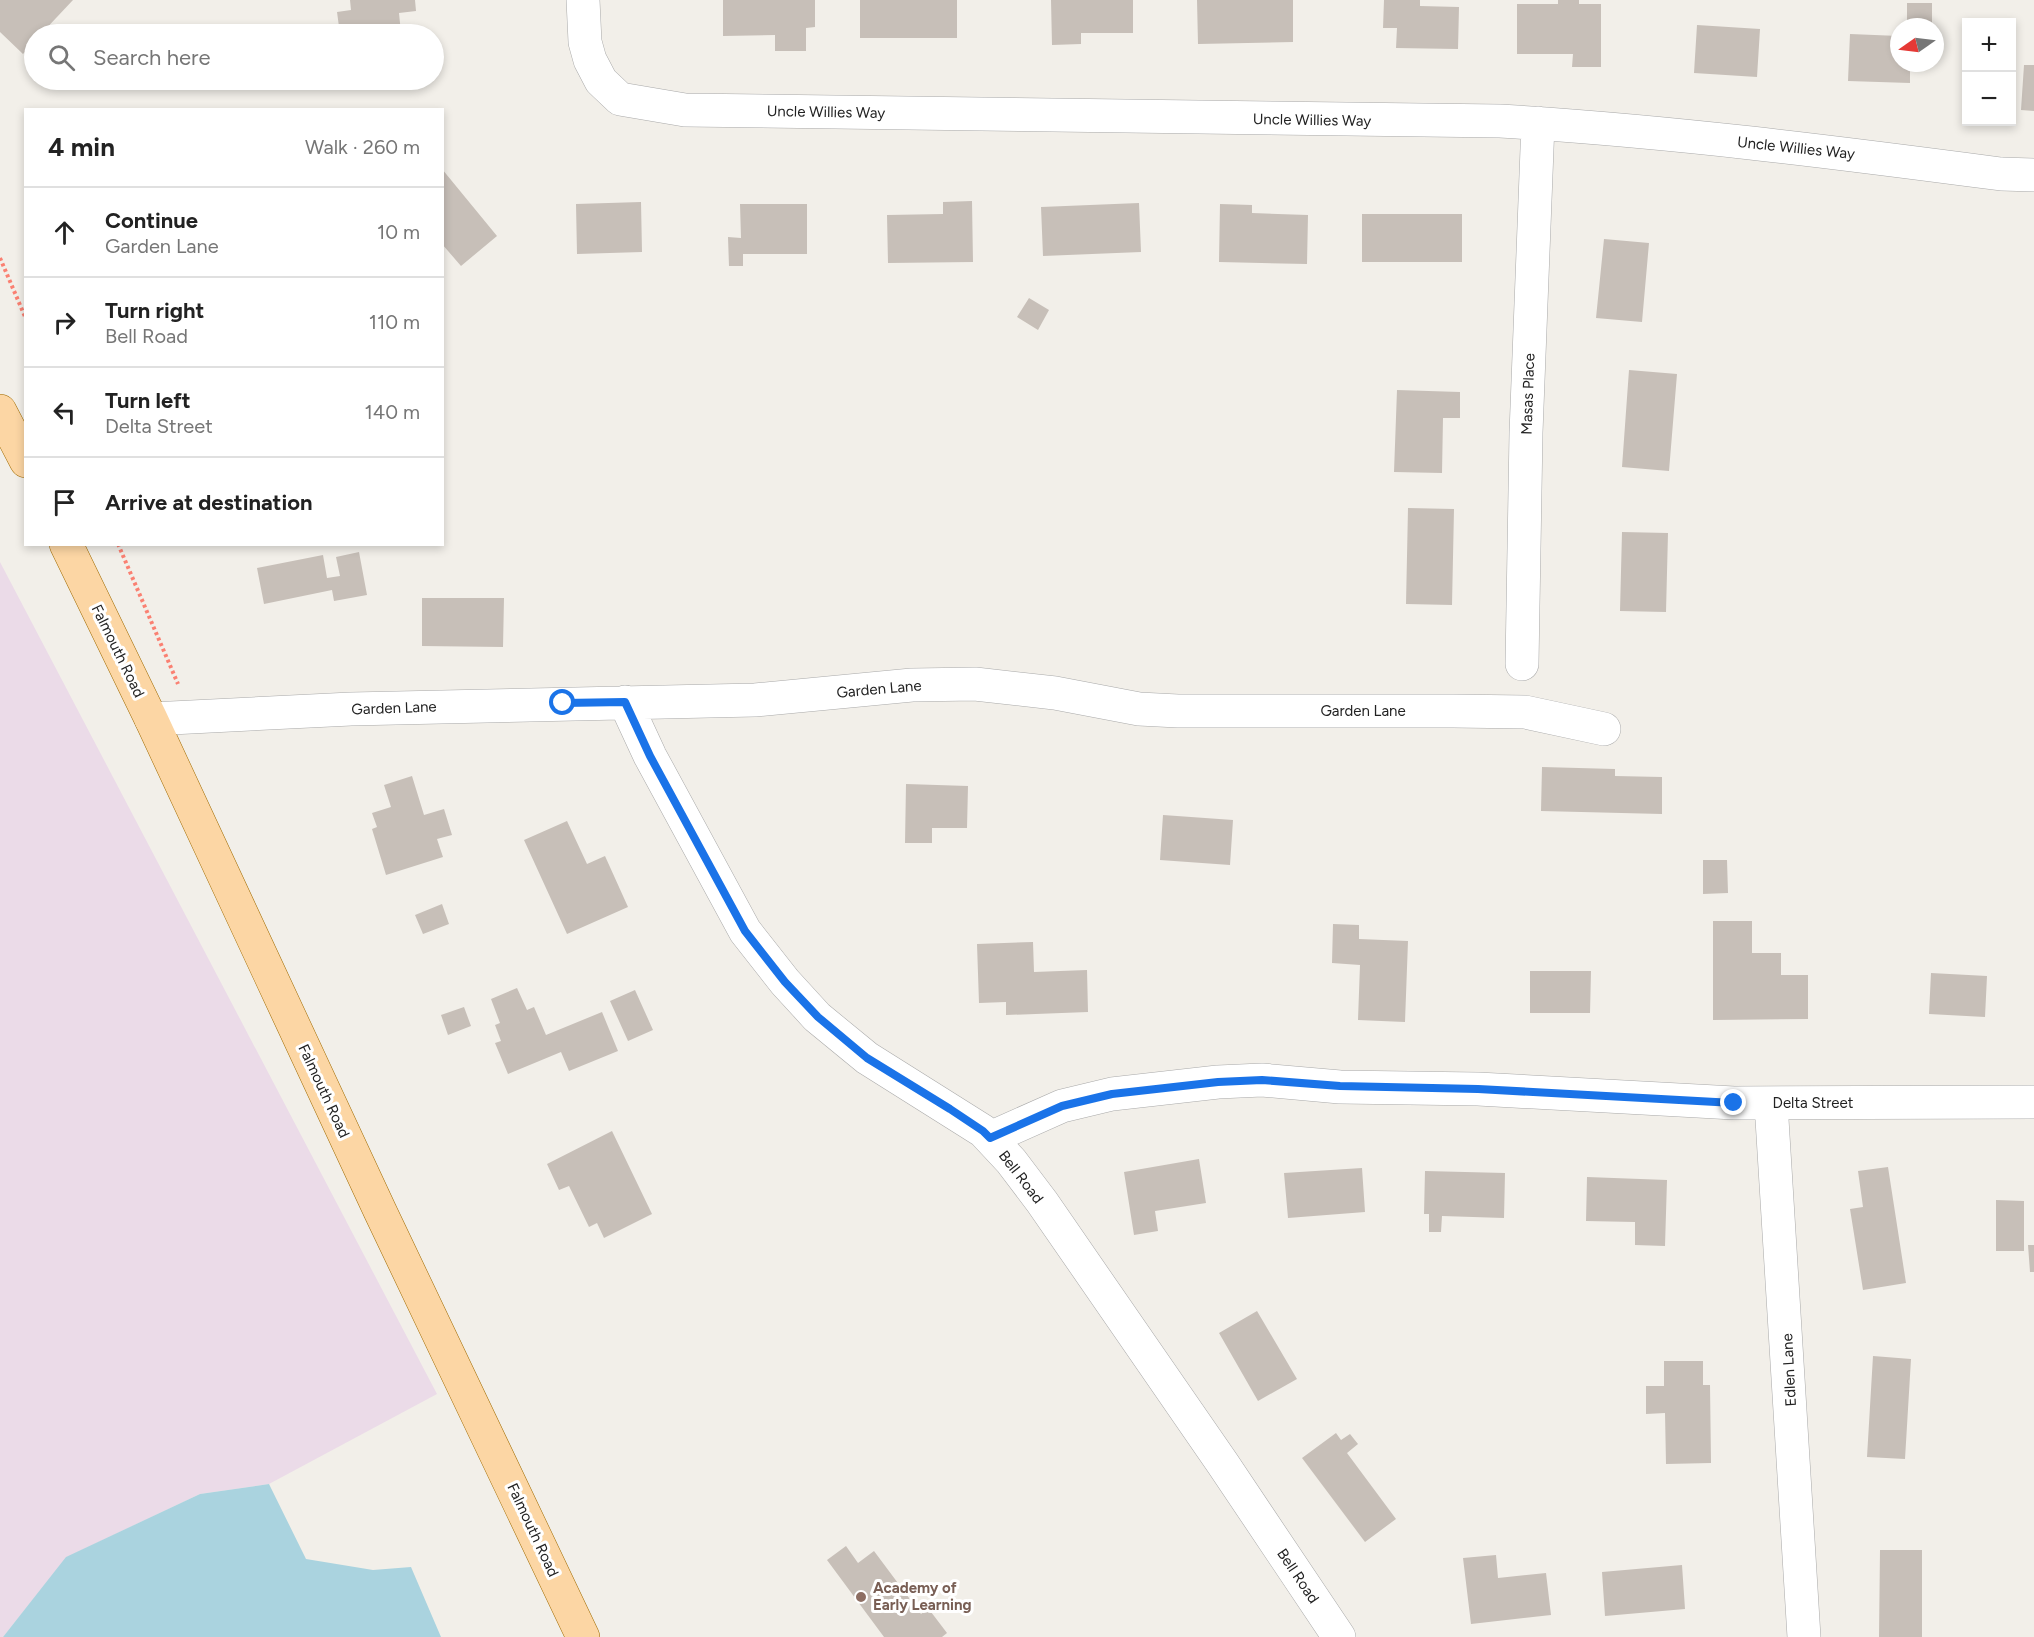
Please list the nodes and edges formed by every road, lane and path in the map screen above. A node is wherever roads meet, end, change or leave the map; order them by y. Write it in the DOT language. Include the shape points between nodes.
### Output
graph roads {
  1 [pos="583,0"];
  2 [pos="1538,123"];
  3 [pos="2034,175"];
  4 [pos="0,258"];
  5 [pos="24,314"];
  6 [pos="0,411"];
  7 [pos="24,457"];
  8 [pos="67,546"];
  9 [pos="119,546"];
  10 [pos="1522,664"];
  11 [pos="180,689"];
  12 [pos="625,702"];
  13 [pos="151,719"];
  14 [pos="1604,729"];
  15 [pos="2034,1102"];
  16 [pos="1771,1103"];
  17 [pos="990,1138"];
  18 [pos="583,1637"];
  19 [pos="1340,1637"];
  20 [pos="1804,1637"];
  1 -- 2 [label="street, Uncle Willies Way" via="585,42 598,76 620,99 685,110"];
  2 -- 3 [label="street, Uncle Willies Way"];
  2 -- 10 [label="street, Masas Place"];
  4 -- 5 [label="path"];
  6 -- 7 [label="main road"];
  8 -- 13 [label="main road, Falmouth Road"];
  9 -- 11 [label="path"];
  12 -- 13 [label="street, Garden Lane"];
  12 -- 14 [label="street, Garden Lane" via="755,700 912,685 975,684 1055,693 1139,709 1525,712"];
  12 -- 17 [label="street, Bell Road" via="745,931 785,982 818,1017 867,1058"];
  13 -- 18 [label="main road, Falmouth Road" via="374,1200"];
  15 -- 16 [label="street, Delta Street"];
  16 -- 17 [label="street, Delta Street" via="1262,1080 1112,1094 1062,1106"];
  16 -- 20 [label="street, Edlen Lane"];
  17 -- 19 [label="street, Bell Road" via="1042,1202"];
}
